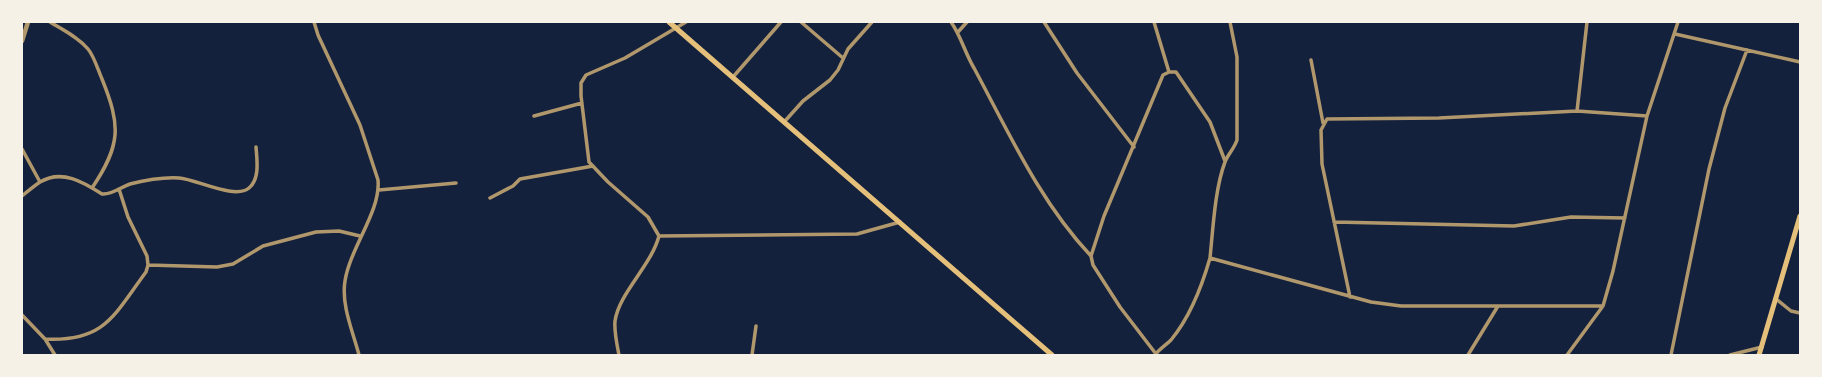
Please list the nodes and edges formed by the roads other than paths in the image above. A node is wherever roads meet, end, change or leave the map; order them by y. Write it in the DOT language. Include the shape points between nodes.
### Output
graph roads {
  1 [pos="28,22"];
  2 [pos="50,22"];
  3 [pos="314,22"];
  4 [pos="669,22"];
  5 [pos="686,22"];
  6 [pos="781,22"];
  7 [pos="801,22"];
  8 [pos="872,22"];
  9 [pos="951,22"];
  10 [pos="967,22"];
  11 [pos="1044,22"];
  12 [pos="1154,22"];
  13 [pos="1230,22"];
  14 [pos="1587,22"];
  15 [pos="1678,22"];
  16 [pos="677,29"];
  17 [pos="958,32"];
  18 [pos="1675,34"];
  19 [pos="22,42"];
  20 [pos="1747,50"];
  21 [pos="843,58"];
  22 [pos="1311,60"];
  23 [pos="1800,62"];
  24 [pos="1169,72"];
  25 [pos="733,77"];
  26 [pos="582,103"];
  27 [pos="1577,111"];
  28 [pos="534,116"];
  29 [pos="1648,116"];
  30 [pos="785,121"];
  31 [pos="1323,123"];
  32 [pos="256,147"];
  33 [pos="1134,147"];
  34 [pos="22,149"];
  35 [pos="1225,161"];
  36 [pos="593,166"];
  37 [pos="40,182"];
  38 [pos="456,183"];
  39 [pos="92,188"];
  40 [pos="119,189"];
  41 [pos="379,190"];
  42 [pos="22,196"];
  43 [pos="490,198"];
  44 [pos="1800,216"];
  45 [pos="1625,218"];
  46 [pos="900,222"];
  47 [pos="1334,222"];
  48 [pos="360,236"];
  49 [pos="659,236"];
  50 [pos="1091,256"];
  51 [pos="1210,258"];
  52 [pos="148,265"];
  53 [pos="1350,296"];
  54 [pos="1776,300"];
  55 [pos="1498,306"];
  56 [pos="1604,306"];
  57 [pos="1800,313"];
  58 [pos="22,315"];
  59 [pos="756,326"];
  60 [pos="45,339"];
  61 [pos="1762,347"];
  62 [pos="1155,354"];
  63 [pos="55,355"];
  64 [pos="359,355"];
  65 [pos="619,355"];
  66 [pos="752,355"];
  67 [pos="1052,355"];
  68 [pos="1468,355"];
  69 [pos="1567,355"];
  70 [pos="1671,355"];
  71 [pos="1730,355"];
  72 [pos="1760,355"];
  1 -- 19 [label="street"];
  2 -- 39 [label="street" via="79,40 89,50 114,111 113,149 107,166"];
  3 -- 41 [label="street" via="360,125"];
  4 -- 16 [label="main road"];
  5 -- 16 [label="street"];
  6 -- 25 [label="street"];
  7 -- 21 [label="street"];
  8 -- 21 [label="street"];
  9 -- 17 [label="street"];
  10 -- 17 [label="street"];
  11 -- 33 [label="street" via="1077,73"];
  12 -- 24 [label="street"];
  13 -- 35 [label="street" via="1237,57 1238,130 1234,150"];
  14 -- 27 [label="street"];
  15 -- 18 [label="street"];
  16 -- 25 [label="main road"];
  16 -- 26 [label="street" via="625,58 586,75 581,83"];
  17 -- 50 [label="street" via="967,55 1020,156 1070,234"];
  18 -- 20 [label="street"];
  18 -- 29 [label="street" via="1659,76"];
  20 -- 23 [label="street"];
  20 -- 70 [label="street" via="1725,108 1708,169"];
  21 -- 30 [label="street" via="830,80 803,101"];
  22 -- 31 [label="street"];
  24 -- 33 [label="street" via="1163,75"];
  24 -- 35 [label="street" via="1176,72 1210,122"];
  25 -- 30 [label="main road"];
  26 -- 28 [label="street"];
  26 -- 36 [label="street" via="589,162"];
  27 -- 29 [label="street"];
  27 -- 31 [label="street" via="1439,118 1345,118 1327,119"];
  29 -- 45 [label="street"];
  30 -- 46 [label="main road"];
  31 -- 47 [label="street" via="1322,164"];
  32 -- 40 [label="street" via="257,168 254,182 249,189 236,192 178,178 153,179"];
  33 -- 50 [label="street" via="1104,216"];
  34 -- 37 [label="street"];
  35 -- 51 [label="street" via="1216,205"];
  36 -- 43 [label="street" via="520,179 513,186"];
  36 -- 49 [label="street" via="648,217"];
  37 -- 39 [label="street" via="71,177"];
  37 -- 42 [label="street"];
  38 -- 41 [label="street"];
  39 -- 40 [label="street" via="106,194"];
  40 -- 52 [label="street" via="128,216 147,256"];
  41 -- 48 [label="street"];
  44 -- 54 [label="main road"];
  45 -- 47 [label="street" via="1571,217 1514,226"];
  45 -- 56 [label="street"];
  46 -- 49 [label="street" via="857,234"];
  46 -- 67 [label="main road"];
  47 -- 53 [label="street"];
  48 -- 52 [label="street" via="328,230 316,232 263,246 233,264 217,267"];
  48 -- 64 [label="street" via="345,278 344,297"];
  49 -- 65 [label="street" via="656,249 620,306 615,322"];
  50 -- 62 [label="street" via="1093,265 1120,307"];
  51 -- 53 [label="street"];
  51 -- 62 [label="street" via="1204,278 1179,328"];
  52 -- 60 [label="street" via="146,272 110,320 89,335 59,340"];
  53 -- 55 [label="street" via="1401,306"];
  54 -- 57 [label="street" via="1791,311"];
  54 -- 61 [label="main road"];
  55 -- 56 [label="street"];
  55 -- 68 [label="street"];
  56 -- 69 [label="street"];
  58 -- 60 [label="street"];
  59 -- 66 [label="street"];
  60 -- 63 [label="street"];
  61 -- 71 [label="street"];
  61 -- 72 [label="main road"];
}
